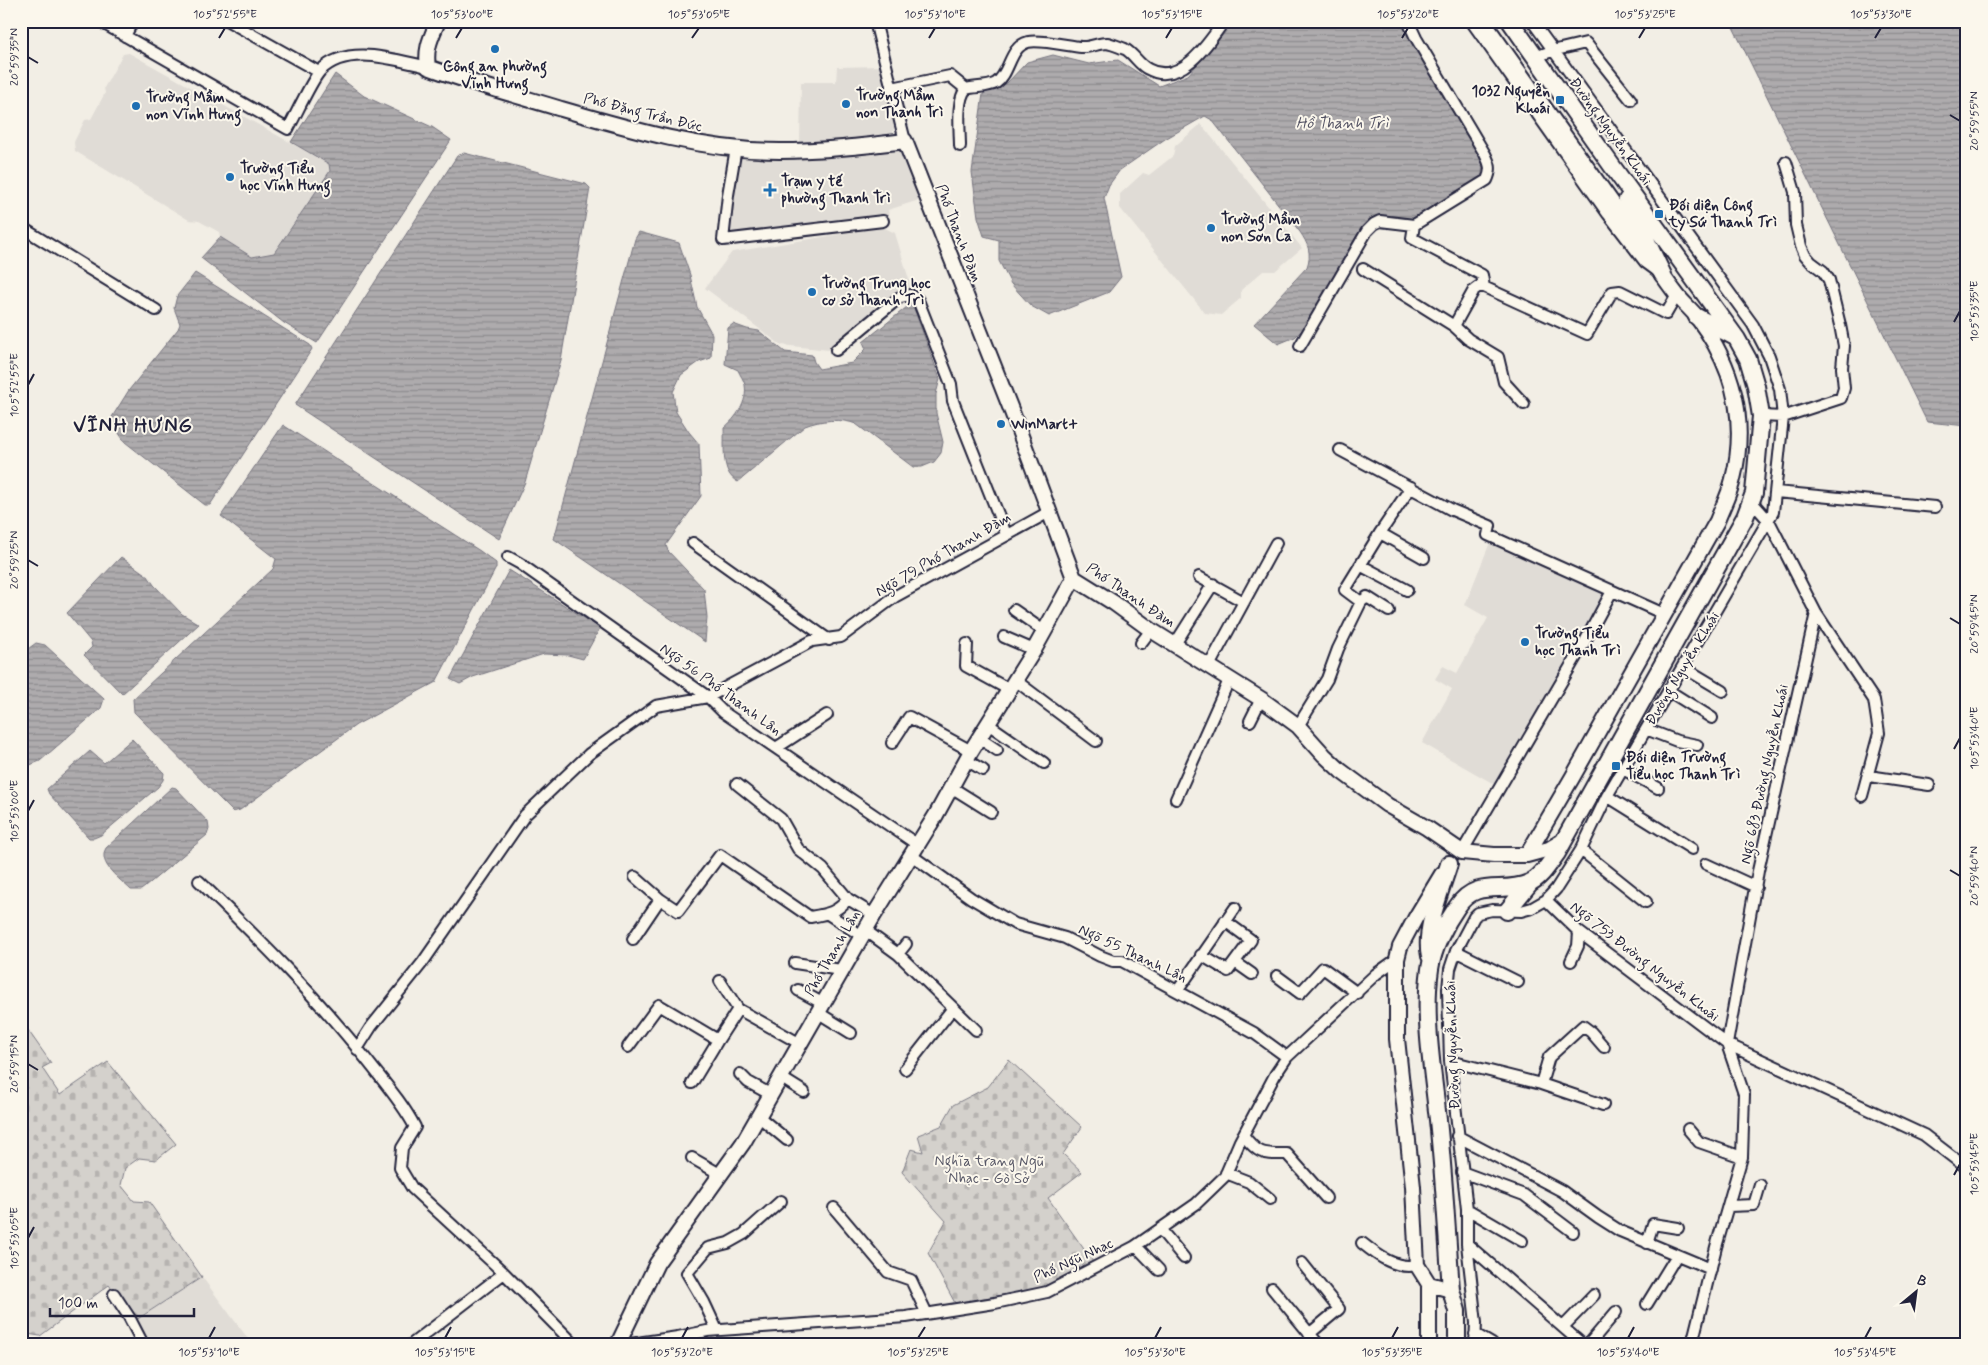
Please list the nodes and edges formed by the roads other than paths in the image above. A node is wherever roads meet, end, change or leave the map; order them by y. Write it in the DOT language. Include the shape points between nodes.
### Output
graph roads {
  1 [pos="99,21"];
  2 [pos="133,21"];
  3 [pos="228,21"];
  4 [pos="438,21"];
  5 [pos="875,21"];
  6 [pos="1224,21"];
  7 [pos="1408,21"];
  8 [pos="1471,21"];
  9 [pos="1483,21"];
  10 [pos="1510,21"];
  11 [pos="1532,21"];
  12 [pos="124,36"];
  13 [pos="1552,51"];
  14 [pos="1535,57"];
  15 [pos="428,67"];
  16 [pos="319,72"];
  17 [pos="892,88"];
  18 [pos="966,89"];
  19 [pos="1630,100"];
  20 [pos="905,141"];
  21 [pos="960,146"];
  22 [pos="736,148"];
  23 [pos="1786,162"];
  24 [pos="1612,166"];
  25 [pos="883,221"];
  26 [pos="1414,225"];
  27 [pos="21,227"];
  28 [pos="1363,269"];
  29 [pos="1663,275"];
  30 [pos="1484,287"];
  31 [pos="1677,295"];
  32 [pos="156,310"];
  33 [pos="1697,317"];
  34 [pos="1454,326"];
  35 [pos="1737,339"];
  36 [pos="1300,346"];
  37 [pos="836,350"];
  38 [pos="1524,404"];
  39 [pos="1761,416"];
  40 [pos="1783,417"];
  41 [pos="1340,450"];
  42 [pos="1411,487"];
  43 [pos="1776,492"];
  44 [pos="1752,502"];
  45 [pos="1936,508"];
  46 [pos="1049,512"];
  47 [pos="1769,521"];
  48 [pos="1380,533"];
  49 [pos="1006,534"];
  50 [pos="693,543"];
  51 [pos="1276,543"];
  52 [pos="508,557"];
  53 [pos="1424,558"];
  54 [pos="1360,566"];
  55 [pos="1199,577"];
  56 [pos="1074,578"];
  57 [pos="1213,584"];
  58 [pos="1406,590"];
  59 [pos="1612,591"];
  60 [pos="1244,602"];
  61 [pos="1361,602"];
  62 [pos="1014,610"];
  63 [pos="1390,611"];
  64 [pos="1816,613"];
  65 [pos="1664,614"];
  66 [pos="1151,630"];
  67 [pos="1044,631"];
  68 [pos="1004,637"];
  69 [pos="829,640"];
  70 [pos="1141,643"];
  71 [pos="967,644"];
  72 [pos="1175,644"];
  73 [pos="1034,650"];
  74 [pos="1209,666"];
  75 [pos="1683,668"];
  76 [pos="1230,678"];
  77 [pos="1012,685"];
  78 [pos="1669,691"];
  79 [pos="1723,691"];
  80 [pos="708,697"];
  81 [pos="1261,699"];
  82 [pos="827,715"];
  83 [pos="1712,718"];
  84 [pos="1250,721"];
  85 [pos="988,724"];
  86 [pos="1298,726"];
  87 [pos="1646,729"];
  88 [pos="979,738"];
  89 [pos="1096,741"];
  90 [pos="892,743"];
  91 [pos="1697,745"];
  92 [pos="776,748"];
  93 [pos="997,750"];
  94 [pos="968,755"];
  95 [pos="1044,764"];
  96 [pos="1623,769"];
  97 [pos="983,770"];
  98 [pos="1869,776"];
  99 [pos="738,784"];
  100 [pos="1929,785"];
  101 [pos="951,788"];
  102 [pos="1658,788"];
  103 [pos="1607,796"];
  104 [pos="1862,796"];
  105 [pos="1176,799"];
  106 [pos="991,812"];
  107 [pos="1564,840"];
  108 [pos="1692,849"];
  109 [pos="914,850"];
  110 [pos="1581,850"];
  111 [pos="1462,852"];
  112 [pos="1527,855"];
  113 [pos="1449,864"];
  114 [pos="1706,864"];
  115 [pos="635,877"];
  116 [pos="200,881"];
  117 [pos="1530,883"];
  118 [pos="1756,887"];
  119 [pos="848,898"];
  120 [pos="660,899"];
  121 [pos="1546,900"];
  122 [pos="1646,902"];
  123 [pos="1235,908"];
  124 [pos="1507,911"];
  125 [pos="828,914"];
  126 [pos="874,915"];
  127 [pos="1225,921"];
  128 [pos="1579,932"];
  129 [pos="863,933"];
  130 [pos="633,939"];
  131 [pos="906,944"];
  132 [pos="1456,951"];
  133 [pos="898,954"];
  134 [pos="1201,955"];
  135 [pos="1397,959"];
  136 [pos="1571,961"];
  137 [pos="1235,962"];
  138 [pos="1431,962"];
  139 [pos="795,964"];
  140 [pos="841,970"];
  141 [pos="1252,974"];
  142 [pos="1276,976"];
  143 [pos="720,981"];
  144 [pos="1518,982"];
  145 [pos="798,990"];
  146 [pos="1178,990"];
  147 [pos="1357,993"];
  148 [pos="819,1007"];
  149 [pos="953,1008"];
  150 [pos="738,1009"];
  151 [pos="976,1030"];
  152 [pos="851,1033"];
  153 [pos="718,1040"];
  154 [pos="799,1043"];
  155 [pos="1727,1044"];
  156 [pos="628,1047"];
  157 [pos="1604,1047"];
  158 [pos="358,1049"];
  159 [pos="1287,1057"];
  160 [pos="1450,1061"];
  161 [pos="905,1069"];
  162 [pos="740,1074"];
  163 [pos="780,1077"];
  164 [pos="692,1083"];
  165 [pos="1540,1084"];
  166 [pos="804,1092"];
  167 [pos="770,1094"];
  168 [pos="1603,1105"];
  169 [pos="758,1116"];
  170 [pos="1688,1129"];
  171 [pos="1243,1135"];
  172 [pos="1457,1136"];
  173 [pos="787,1140"];
  174 [pos="1742,1157"];
  175 [pos="692,1158"];
  176 [pos="1967,1168"];
  177 [pos="1462,1172"];
  178 [pos="1226,1173"];
  179 [pos="720,1174"];
  180 [pos="1760,1185"];
  181 [pos="1326,1198"];
  182 [pos="1270,1199"];
  183 [pos="781,1201"];
  184 [pos="1729,1206"];
  185 [pos="834,1208"];
  186 [pos="1467,1209"];
  187 [pos="1678,1228"];
  188 [pos="1160,1229"];
  189 [pos="1573,1232"];
  190 [pos="1522,1241"];
  191 [pos="1362,1243"];
  192 [pos="1647,1243"];
  193 [pos="1467,1244"];
  194 [pos="1136,1246"];
  195 [pos="1677,1255"];
  196 [pos="1184,1258"];
  197 [pos="1302,1263"];
  198 [pos="1417,1265"];
  199 [pos="1711,1269"];
  200 [pos="1159,1270"];
  201 [pos="504,1273"];
  202 [pos="1429,1284"];
  203 [pos="1272,1288"];
  204 [pos="1451,1290"];
  205 [pos="114,1294"];
  206 [pos="1594,1295"];
  207 [pos="1647,1304"];
  208 [pos="1616,1312"];
  209 [pos="927,1314"];
  210 [pos="1563,1327"];
  211 [pos="717,1330"];
  212 [pos="1308,1334"];
  213 [pos="1475,1339"];
  214 [pos="143,1344"];
  215 [pos="412,1344"];
  216 [pos="574,1344"];
  217 [pos="618,1344"];
  218 [pos="630,1344"];
  219 [pos="1318,1344"];
  220 [pos="1429,1344"];
  221 [pos="1457,1344"];
  222 [pos="1492,1344"];
  223 [pos="1582,1344"];
  224 [pos="1589,1344"];
  225 [pos="1692,1344"];
  1 -- 12 [label="street"];
  2 -- 12 [label="street"];
  3 -- 16 [label="street"];
  4 -- 15 [label="street" via="427,49"];
  5 -- 17 [label="street"];
  6 -- 18 [label="street" via="1208,44 1178,70 1169,73 1147,69 1130,52 1112,44 1083,47 1028,42 1019,48 995,83"];
  7 -- 26 [label="street" via="1485,154 1491,173 1488,180"];
  8 -- 29 [label="street" via="1645,262"];
  9 -- 29 [label="street"];
  10 -- 14 [label="main road, Đường Nguyễn Khoái"];
  11 -- 13 [label="street, Đường Nguyễn Khoái"];
  12 -- 16 [label="street" via="288,129"];
  13 -- 14 [label="street"];
  13 -- 19 [label="street" via="1586,43"];
  13 -- 40 [label="street, Đường Nguyễn Khoái" via="1753,325 1770,356 1780,389"];
  14 -- 24 [label="main road, Đường Nguyễn Khoái"];
  15 -- 16 [label="street" via="381,57 351,56 332,61"];
  15 -- 22 [label="street, Phố Đặng Trần Đức" via="482,86 616,124 672,138"];
  17 -- 18 [label="street" via="950,76"];
  17 -- 20 [label="street"];
  18 -- 21 [label="street" via="960,99"];
  20 -- 22 [label="street, Phố Đặng Trần Đức" via="780,151"];
  20 -- 46 [label="street, Phố Thanh Đàm"];
  22 -- 25 [label="street" via="723,240"];
  23 -- 40 [label="street" via="1795,192 1796,225 1801,246 1810,262 1829,280 1844,346 1844,388 1841,398"];
  24 -- 29 [label="main road"];
  24 -- 35 [label="main road, Đường Nguyễn Khoái"];
  26 -- 30 [label="street" via="1412,238 1482,275"];
  26 -- 36 [label="street" via="1380,221 1367,231"];
  27 -- 32 [label="street"];
  28 -- 34 [label="street"];
  29 -- 31 [label="street"];
  30 -- 31 [label="street" via="1587,334 1612,292 1620,290 1666,314"];
  30 -- 34 [label="street" via="1474,290"];
  31 -- 33 [label="street"];
  33 -- 35 [label="main road"];
  33 -- 65 [label="street" via="1724,360 1732,380 1740,446 1733,480 1716,521"];
  34 -- 38 [label="street" via="1468,339 1498,357 1504,382"];
  35 -- 39 [label="main road, Đường Nguyễn Khoái" via="1748,359"];
  37 -- 49 [label="street" via="900,298 910,295 918,300 951,384 953,401"];
  39 -- 40 [label="street"];
  39 -- 44 [label="main road, Đường Nguyễn Khoái"];
  40 -- 43 [label="street, Đường Nguyễn Khoái"];
  41 -- 42 [label="street"];
  42 -- 48 [label="street"];
  42 -- 59 [label="street" via="1490,526 1488,535"];
  43 -- 45 [label="street"];
  43 -- 47 [label="street, Đường Nguyễn Khoái"];
  44 -- 47 [label="street"];
  44 -- 107 [label="main road, Đường Nguyễn Khoái"];
  46 -- 49 [label="street, Ngõ 79 Phố Thanh Đàm"];
  46 -- 56 [label="street, Phố Thanh Đàm"];
  47 -- 64 [label="street"];
  47 -- 75 [label="street, Đường Nguyễn Khoái"];
  48 -- 53 [label="street"];
  48 -- 54 [label="street"];
  49 -- 69 [label="street, Ngõ 79 Phố Thanh Đàm" via="896,596 840,637"];
  50 -- 69 [label="street"];
  51 -- 60 [label="street"];
  52 -- 80 [label="street, Ngõ 56 Phố Thanh Lân"];
  54 -- 58 [label="street"];
  54 -- 61 [label="street" via="1345,590"];
  55 -- 57 [label="street"];
  56 -- 66 [label="street, Phố Thanh Đàm"];
  56 -- 67 [label="street, Phố Thanh Lân"];
  57 -- 60 [label="street"];
  57 -- 72 [label="street"];
  59 -- 65 [label="street"];
  59 -- 111 [label="street"];
  60 -- 74 [label="street"];
  61 -- 63 [label="street" via="1367,597"];
  61 -- 86 [label="street" via="1327,679"];
  62 -- 67 [label="street"];
  64 -- 98 [label="street" via="1874,700 1879,733"];
  64 -- 118 [label="street, Ngõ 683 Đường Nguyễn Khoái"];
  65 -- 112 [label="street"];
  66 -- 70 [label="street"];
  66 -- 72 [label="street, Phố Thanh Đàm"];
  67 -- 73 [label="street, Phố Thanh Lân"];
  68 -- 73 [label="street"];
  69 -- 80 [label="street, Ngõ 79 Phố Thanh Đàm" via="812,641"];
  71 -- 77 [label="street" via="966,666"];
  72 -- 74 [label="street, Phố Thanh Đàm"];
  73 -- 77 [label="street, Phố Thanh Lân"];
  74 -- 76 [label="street, Phố Thanh Đàm"];
  75 -- 78 [label="street, Đường Nguyễn Khoái"];
  75 -- 79 [label="street"];
  76 -- 81 [label="street, Phố Thanh Đàm"];
  76 -- 105 [label="street"];
  77 -- 85 [label="street, Phố Thanh Lân"];
  77 -- 89 [label="street"];
  78 -- 83 [label="street"];
  78 -- 87 [label="street, Đường Nguyễn Khoái"];
  80 -- 92 [label="street, Ngõ 56 Phố Thanh Lân" via="723,712"];
  80 -- 158 [label="street, Ngõ 79 Phố Thanh Đàm" via="656,706 589,754 525,816"];
  81 -- 84 [label="street"];
  81 -- 86 [label="street, Phố Thanh Đàm"];
  82 -- 92 [label="street"];
  85 -- 88 [label="street, Phố Thanh Lân"];
  85 -- 95 [label="street"];
  86 -- 111 [label="street, Phố Thanh Đàm" via="1341,772"];
  87 -- 91 [label="street"];
  87 -- 96 [label="street, Đường Nguyễn Khoái"];
  88 -- 93 [label="street"];
  88 -- 94 [label="street, Phố Thanh Lân"];
  90 -- 94 [label="street" via="909,717"];
  92 -- 109 [label="street, Ngõ 56 Phố Thanh Lân"];
  94 -- 97 [label="street"];
  94 -- 101 [label="street, Phố Thanh Lân"];
  96 -- 102 [label="street"];
  96 -- 103 [label="street, Đường Nguyễn Khoái"];
  98 -- 100 [label="street"];
  98 -- 104 [label="street"];
  99 -- 119 [label="street" via="781,819 798,849 824,869"];
  101 -- 106 [label="street"];
  101 -- 109 [label="street, Phố Thanh Lân"];
  103 -- 108 [label="street"];
  103 -- 110 [label="street, Đường Nguyễn Khoái"];
  107 -- 112 [label="street, Phố Thanh Đàm" via="1549,849"];
  107 -- 117 [label="main road, Đường Nguyễn Khoái" via="1546,868"];
  109 -- 126 [label="street, Phố Thanh Lân"];
  109 -- 146 [label="street, Ngõ 55 Thanh Lân" via="939,876 1015,924 1065,938 1100,956 1122,961"];
  110 -- 121 [label="street, Đường Nguyễn Khoái" via="1566,876"];
  110 -- 122 [label="street"];
  111 -- 112 [label="street, Phố Thanh Đàm" via="1494,856"];
  111 -- 113 [label="street"];
  113 -- 135 [label="street" via="1416,917"];
  113 -- 138 [label="main road" via="1428,940"];
  114 -- 118 [label="street"];
  115 -- 120 [label="street"];
  116 -- 158 [label="street" via="253,933"];
  117 -- 124 [label="main road"];
  117 -- 138 [label="main road, Đường Nguyễn Khoái" via="1481,889 1464,898"];
  118 -- 155 [label="street, Ngõ 683 Đường Nguyễn Khoái"];
  119 -- 125 [label="street" via="839,909"];
  119 -- 126 [label="street"];
  120 -- 125 [label="street" via="678,911 720,855 810,918"];
  120 -- 130 [label="street"];
  121 -- 124 [label="street, Đường Nguyễn Khoái" via="1532,908"];
  121 -- 128 [label="street, Ngõ 753 Đường Nguyễn Khoái"];
  123 -- 127 [label="street"];
  124 -- 132 [label="street, Đường Nguyễn Khoái" via="1478,913"];
  125 -- 129 [label="street"];
  126 -- 129 [label="street, Phố Thanh Lân"];
  127 -- 134 [label="street"];
  127 -- 137 [label="street" via="1251,940"];
  128 -- 136 [label="street" via="1578,946"];
  128 -- 155 [label="street, Ngõ 753 Đường Nguyễn Khoái"];
  129 -- 133 [label="street"];
  129 -- 140 [label="street, Phố Thanh Lân"];
  131 -- 133 [label="street"];
  132 -- 144 [label="street"];
  132 -- 160 [label="street, Đường Nguyễn Khoái" via="1448,988"];
  133 -- 149 [label="street"];
  134 -- 137 [label="street" via="1228,971"];
  134 -- 146 [label="street"];
  135 -- 147 [label="street, Phố Ngũ Nhạc"];
  135 -- 198 [label="street" via="1397,1040 1413,1186"];
  137 -- 141 [label="street"];
  138 -- 204 [label="main road, Đường Nguyễn Khoái" via="1429,1013"];
  139 -- 140 [label="street"];
  140 -- 148 [label="street, Phố Thanh Lân"];
  142 -- 147 [label="street" via="1300,992 1323,968"];
  143 -- 150 [label="street"];
  145 -- 148 [label="street"];
  146 -- 159 [label="street, Ngõ 55 Thanh Lân" via="1254,1033"];
  147 -- 159 [label="street, Phố Ngũ Nhạc"];
  148 -- 152 [label="street"];
  148 -- 154 [label="street, Phố Thanh Lân"];
  149 -- 151 [label="street"];
  149 -- 161 [label="street"];
  150 -- 153 [label="street"];
  150 -- 154 [label="street"];
  153 -- 156 [label="street" via="659,1005"];
  153 -- 164 [label="street"];
  154 -- 163 [label="street, Phố Thanh Lân"];
  155 -- 174 [label="street" via="1744,1094"];
  155 -- 176 [label="street, Ngõ 753 Đường Nguyễn Khoái" via="1924,1135"];
  157 -- 165 [label="street" via="1583,1026 1549,1057"];
  158 -- 201 [label="street" via="405,1109 415,1127 402,1148 400,1168 412,1188"];
  159 -- 171 [label="street, Phố Ngũ Nhạc"];
  160 -- 165 [label="street"];
  160 -- 172 [label="street, Đường Nguyễn Khoái"];
  162 -- 167 [label="street"];
  163 -- 166 [label="street"];
  163 -- 167 [label="street, Phố Thanh Lân"];
  165 -- 168 [label="street"];
  167 -- 169 [label="street, Phố Thanh Lân"];
  169 -- 173 [label="street"];
  169 -- 179 [label="street, Phố Thanh Lân"];
  170 -- 174 [label="street" via="1699,1142"];
  171 -- 178 [label="street, Phố Ngũ Nhạc"];
  171 -- 181 [label="street" via="1255,1150 1288,1154"];
  172 -- 177 [label="street, Đường Nguyễn Khoái"];
  172 -- 192 [label="street" via="1562,1191 1598,1218"];
  174 -- 184 [label="street"];
  175 -- 179 [label="street"];
  177 -- 186 [label="street, Đường Nguyễn Khoái"];
  177 -- 189 [label="street" via="1524,1195"];
  178 -- 182 [label="street" via="1249,1182"];
  178 -- 188 [label="street, Phố Ngũ Nhạc" via="1196,1204"];
  179 -- 217 [label="street, Phố Thanh Lân" via="657,1263"];
  180 -- 184 [label="street" via="1754,1204"];
  183 -- 211 [label="street" via="744,1234 728,1243 708,1248 687,1273"];
  184 -- 199 [label="street"];
  185 -- 209 [label="street" via="888,1272 911,1280"];
  186 -- 190 [label="street"];
  186 -- 193 [label="street, Đường Nguyễn Khoái"];
  187 -- 192 [label="street" via="1653,1224"];
  188 -- 194 [label="street, Phố Ngũ Nhạc"];
  188 -- 196 [label="street"];
  191 -- 198 [label="street" via="1378,1257 1410,1267"];
  192 -- 195 [label="street"];
  193 -- 210 [label="street"];
  193 -- 213 [label="street, Đường Nguyễn Khoái"];
  194 -- 200 [label="street"];
  194 -- 209 [label="street, Phố Ngũ Nhạc" via="1047,1292"];
  195 -- 199 [label="street"];
  195 -- 207 [label="street"];
  197 -- 212 [label="street" via="1339,1309"];
  198 -- 202 [label="street"];
  199 -- 225 [label="street"];
  201 -- 215 [label="street"];
  201 -- 216 [label="street"];
  202 -- 204 [label="street"];
  202 -- 220 [label="street"];
  203 -- 212 [label="street"];
  204 -- 221 [label="main road, Đường Nguyễn Khoái" via="1458,1311"];
  205 -- 214 [label="street"];
  206 -- 210 [label="street"];
  208 -- 224 [label="street"];
  209 -- 211 [label="street, Phố Ngũ Nhạc"];
  210 -- 223 [label="street"];
  211 -- 218 [label="street, Phố Ngũ Nhạc"];
  212 -- 219 [label="street"];
  213 -- 222 [label="street"];
}
